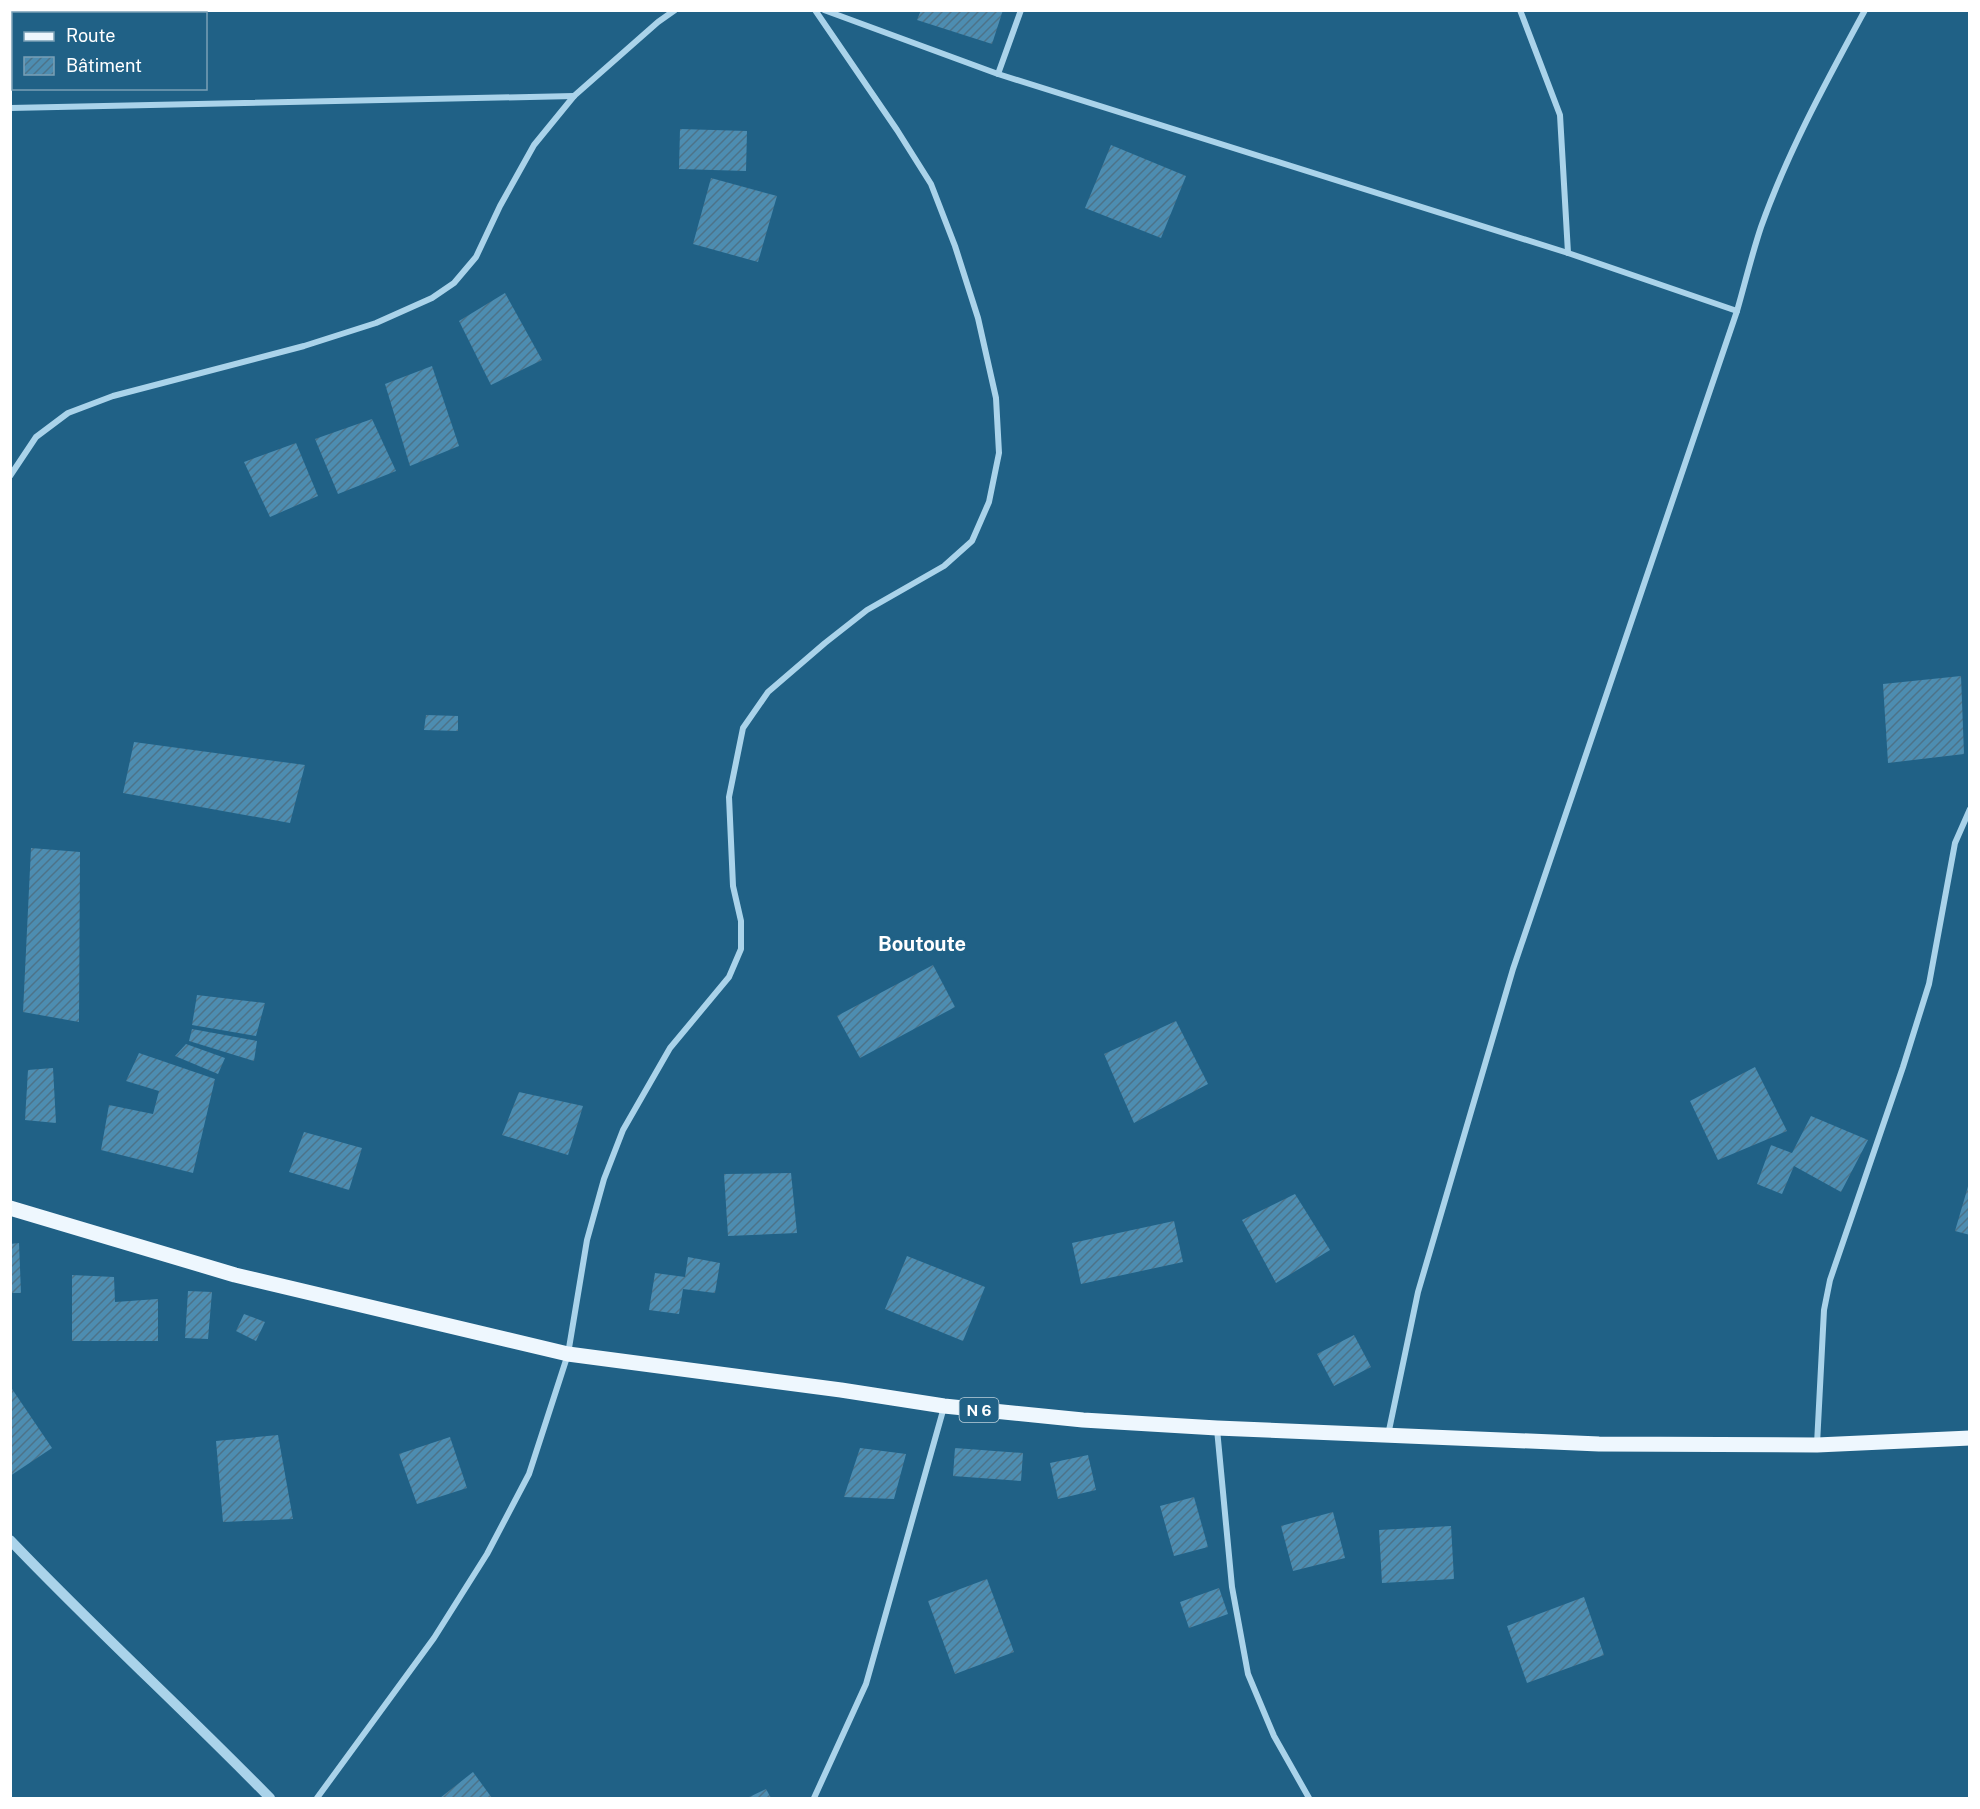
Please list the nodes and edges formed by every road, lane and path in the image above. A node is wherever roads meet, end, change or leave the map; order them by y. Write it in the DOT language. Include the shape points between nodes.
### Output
graph roads {
  1 [pos="675,10"];
  2 [pos="815,10"];
  3 [pos="824,10"];
  4 [pos="1021,10"];
  5 [pos="1520,10"];
  6 [pos="1865,10"];
  7 [pos="998,74"];
  8 [pos="574,96"];
  9 [pos="10,108"];
  10 [pos="1568,253"];
  11 [pos="1737,311"];
  12 [pos="10,476"];
  13 [pos="1970,809"];
  14 [pos="10,1208"];
  15 [pos="568,1354"];
  16 [pos="944,1406"];
  17 [pos="1217,1428"];
  18 [pos="1388,1436"];
  19 [pos="1970,1438"];
  20 [pos="1817,1445"];
  21 [pos="10,1540"];
  22 [pos="270,1798"];
  23 [pos="317,1798"];
  24 [pos="814,1798"];
  25 [pos="1309,1798"];
  1 -- 8 [label="street"];
  2 -- 15 [label="street" via="932,184 978,318 996,398 999,453 989,502 972,541 944,566 867,610 825,643 768,692 742,728 729,797 733,886 741,921 741,949 729,977 670,1048 623,1130 586,1240"];
  3 -- 7 [label="street"];
  4 -- 7 [label="street"];
  5 -- 10 [label="street" via="1560,115"];
  6 -- 11 [label="street" via="1796,143 1761,226"];
  7 -- 10 [label="street"];
  8 -- 9 [label="street"];
  8 -- 12 [label="street" via="534,145 476,257 454,284 376,322 68,412 36,437"];
  10 -- 11 [label="street"];
  11 -- 18 [label="street" via="1514,969 1418,1292"];
  13 -- 20 [label="street" via="1955,843 1929,984 1830,1280 1824,1310"];
  14 -- 15 [label="main road, N 6" via="235,1275"];
  15 -- 16 [label="main road, N 6"];
  15 -- 23 [label="street" via="529,1474 487,1554 434,1638"];
  16 -- 17 [label="main road, N 6"];
  16 -- 24 [label="street" via="866,1684"];
  17 -- 18 [label="main road, N 6"];
  17 -- 25 [label="street" via="1232,1587 1248,1674 1274,1736"];
  18 -- 20 [label="main road, N 6" via="1599,1444"];
  19 -- 20 [label="main road, N 6"];
  21 -- 22 [label="street"];
}
